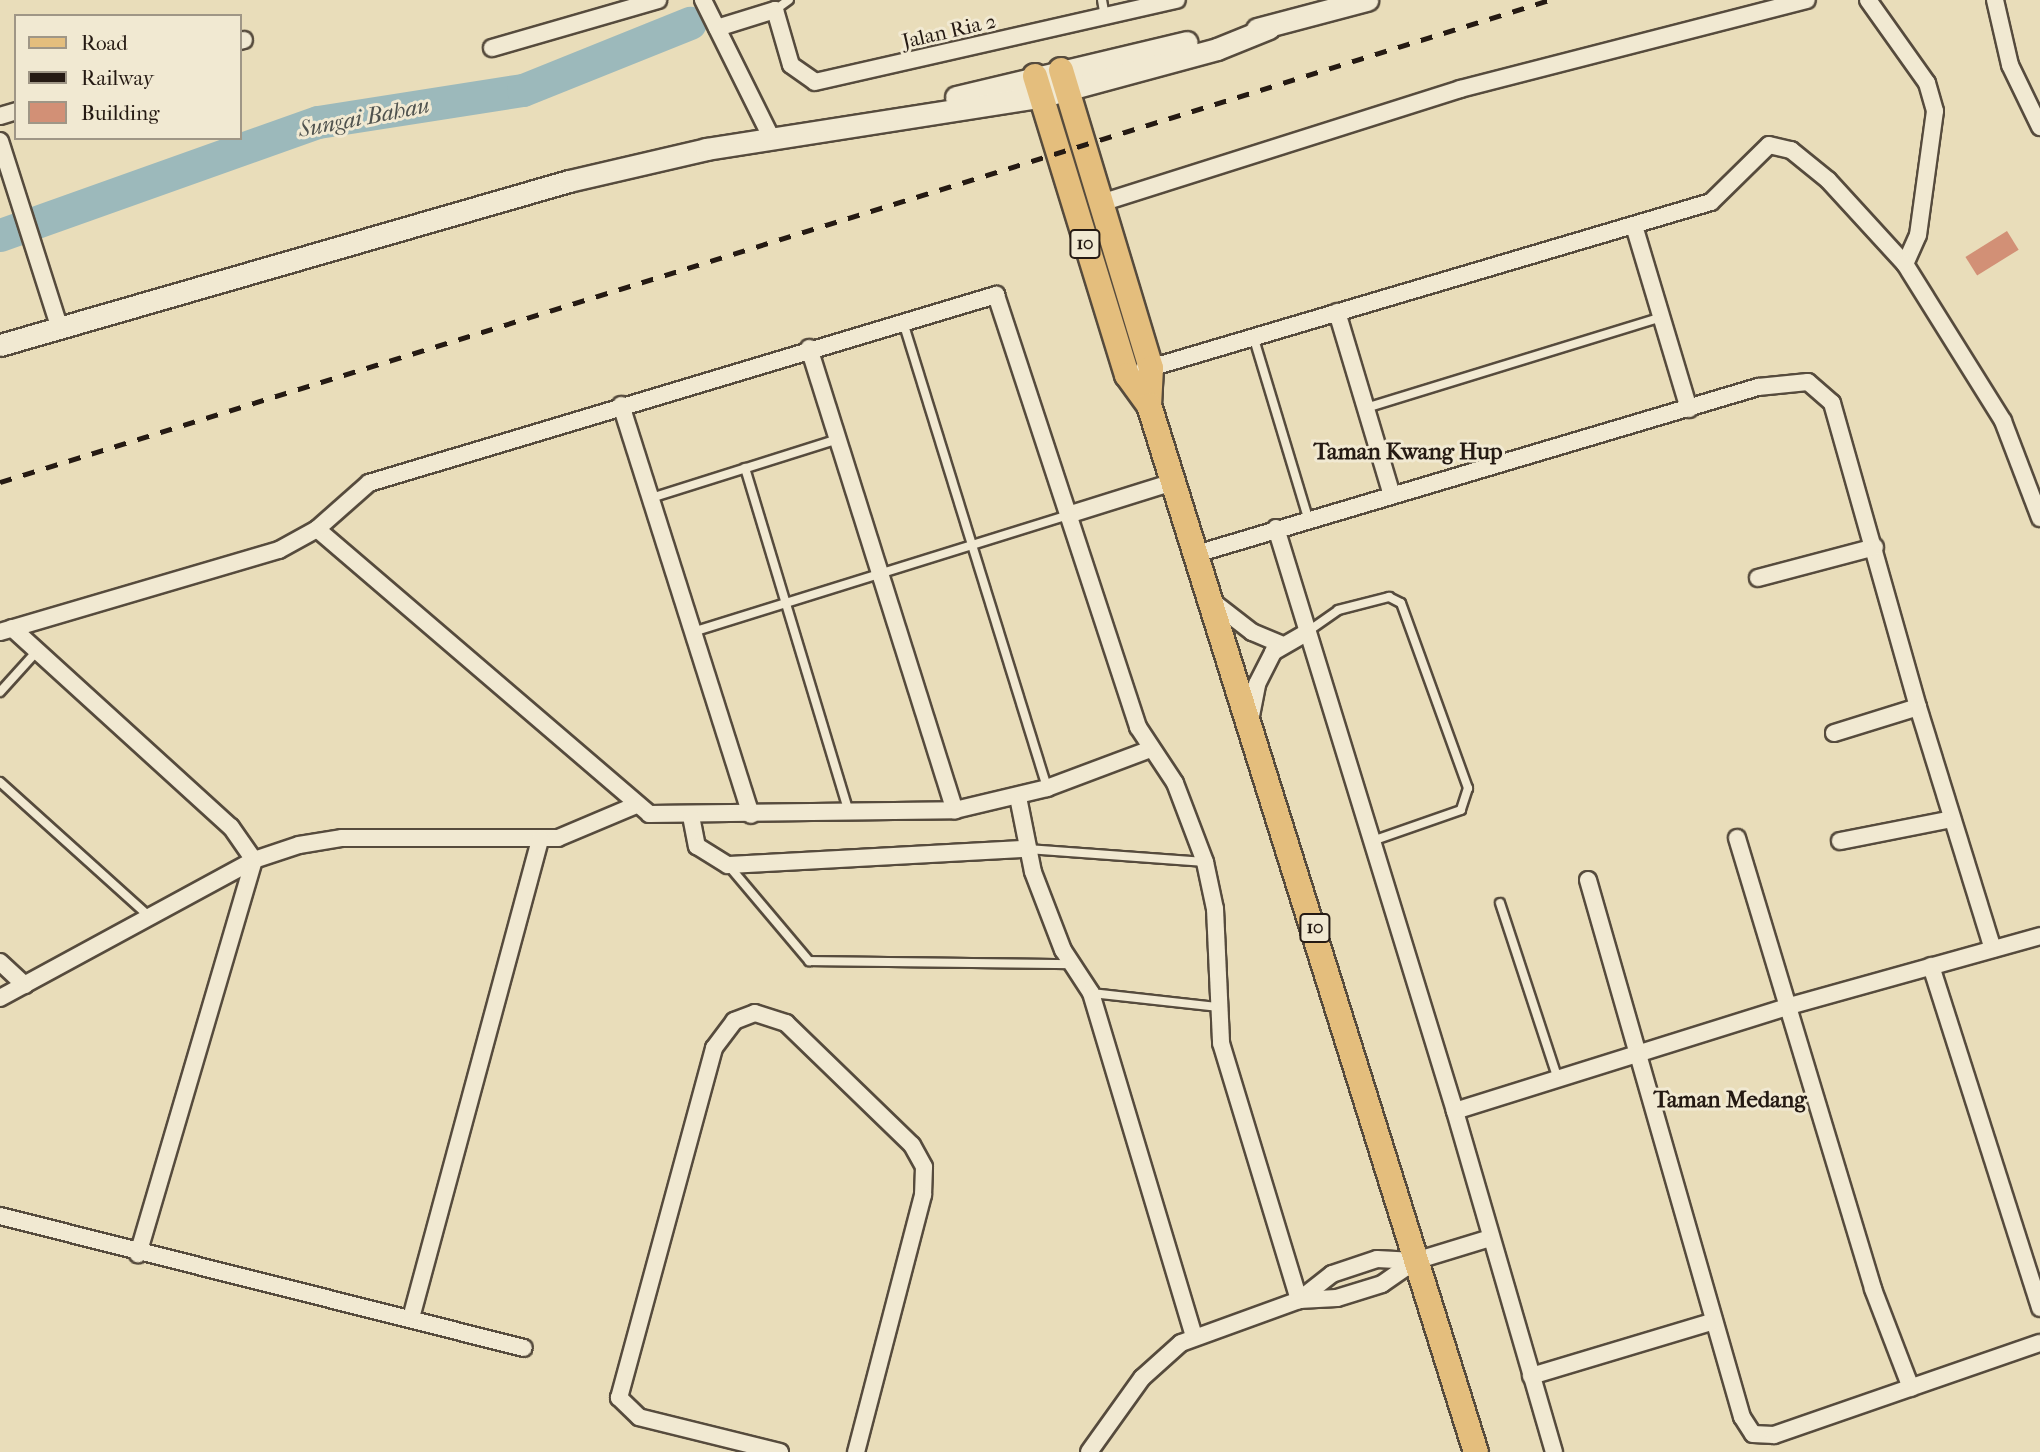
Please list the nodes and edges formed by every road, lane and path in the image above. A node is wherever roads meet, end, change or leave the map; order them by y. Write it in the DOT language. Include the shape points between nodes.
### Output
graph roads {
  1 [pos="659,0"];
  2 [pos="703,0"];
  3 [pos="789,0"];
  4 [pos="1102,0"];
  5 [pos="1177,0"];
  6 [pos="1367,0"];
  7 [pos="1807,0"];
  8 [pos="1868,0"];
  9 [pos="1995,0"];
  10 [pos="775,10"];
  11 [pos="1105,17"];
  12 [pos="717,28"];
  13 [pos="492,48"];
  14 [pos="1064,79"];
  15 [pos="1039,86"];
  16 [pos="2040,127"];
  17 [pos="771,137"];
  18 [pos="0,141"];
  19 [pos="1101,203"];
  20 [pos="1635,229"];
  21 [pos="1905,264"];
  22 [pos="1337,312"];
  23 [pos="1661,317"];
  24 [pos="902,319"];
  25 [pos="59,326"];
  26 [pos="1254,339"];
  27 [pos="0,345"];
  28 [pos="809,348"];
  29 [pos="1151,368"];
  30 [pos="1127,375"];
  31 [pos="621,405"];
  32 [pos="1149,405"];
  33 [pos="1366,408"];
  34 [pos="1689,409"];
  35 [pos="838,439"];
  36 [pos="745,468"];
  37 [pos="1174,482"];
  38 [pos="1392,495"];
  39 [pos="651,498"];
  40 [pos="1071,514"];
  41 [pos="1308,518"];
  42 [pos="2040,518"];
  43 [pos="1276,528"];
  44 [pos="317,529"];
  45 [pos="970,546"];
  46 [pos="1875,547"];
  47 [pos="1196,554"];
  48 [pos="881,573"];
  49 [pos="1758,578"];
  50 [pos="1211,600"];
  51 [pos="786,603"];
  52 [pos="6,630"];
  53 [pos="693,632"];
  54 [pos="1307,632"];
  55 [pos="1280,644"];
  56 [pos="37,651"];
  57 [pos="0,692"];
  58 [pos="1918,707"];
  59 [pos="1250,723"];
  60 [pos="1834,733"];
  61 [pos="1151,749"];
  62 [pos="0,782"];
  63 [pos="1046,788"];
  64 [pos="1018,797"];
  65 [pos="634,806"];
  66 [pos="955,810"];
  67 [pos="849,812"];
  68 [pos="751,815"];
  69 [pos="691,816"];
  70 [pos="1952,819"];
  71 [pos="1737,838"];
  72 [pos="540,839"];
  73 [pos="1376,840"];
  74 [pos="1840,841"];
  75 [pos="1028,849"];
  76 [pos="254,860"];
  77 [pos="1205,862"];
  78 [pos="728,865"];
  79 [pos="1588,880"];
  80 [pos="1500,902"];
  81 [pos="150,918"];
  82 [pos="2040,936"];
  83 [pos="1993,949"];
  84 [pos="0,962"];
  85 [pos="1072,964"];
  86 [pos="1931,967"];
  87 [pos="26,985"];
  88 [pos="1091,993"];
  89 [pos="0,998"];
  90 [pos="1217,1007"];
  91 [pos="1786,1007"];
  92 [pos="1638,1053"];
  93 [pos="1558,1079"];
  94 [pos="1455,1111"];
  95 [pos="0,1216"];
  96 [pos="1490,1238"];
  97 [pos="138,1254"];
  98 [pos="1415,1261"];
  99 [pos="1299,1300"];
  100 [pos="2040,1308"];
  101 [pos="411,1318"];
  102 [pos="1714,1321"];
  103 [pos="1194,1336"];
  104 [pos="2040,1343"];
  105 [pos="524,1348"];
  106 [pos="1531,1376"];
  107 [pos="1910,1388"];
  108 [pos="780,1452"];
  109 [pos="856,1452"];
  110 [pos="1089,1452"];
  111 [pos="1476,1452"];
  112 [pos="1554,1452"];
  1 -- 13 [label="street"];
  2 -- 12 [label="street"];
  3 -- 10 [label="lane"];
  4 -- 11 [label="lane"];
  5 -- 11 [label="street, Jalan Ria 2"];
  6 -- 14 [label="main road"];
  7 -- 19 [label="street" via="1473,85"];
  8 -- 21 [label="street" via="1927,83 1935,111 1918,235"];
  9 -- 16 [label="street" via="2010,65"];
  10 -- 11 [label="street, Jalan Ria 2" via="791,65 816,82"];
  10 -- 12 [label="street"];
  12 -- 17 [label="street"];
  14 -- 15 [label="main road"];
  14 -- 19 [label="main road, 10"];
  15 -- 17 [label="main road"];
  15 -- 30 [label="main road, 10"];
  17 -- 25 [label="main road" via="569,181"];
  18 -- 25 [label="street"];
  19 -- 29 [label="main road, 10"];
  20 -- 21 [label="street" via="1711,202 1769,145 1791,150 1828,180"];
  20 -- 22 [label="street"];
  20 -- 23 [label="street"];
  21 -- 42 [label="street" via="2003,421"];
  22 -- 26 [label="street"];
  22 -- 33 [label="street"];
  23 -- 33 [label="lane"];
  23 -- 34 [label="street"];
  24 -- 28 [label="street"];
  24 -- 40 [label="street" via="985,294 1001,299"];
  24 -- 45 [label="lane"];
  25 -- 27 [label="main road"];
  26 -- 29 [label="street"];
  26 -- 41 [label="lane"];
  28 -- 31 [label="street"];
  28 -- 35 [label="street"];
  29 -- 30 [label="street"];
  29 -- 32 [label="main road, 10"];
  30 -- 32 [label="main road, 10"];
  31 -- 39 [label="street"];
  31 -- 44 [label="street" via="369,483"];
  32 -- 37 [label="main road, 10"];
  33 -- 38 [label="street"];
  34 -- 38 [label="street"];
  34 -- 46 [label="street" via="1793,381 1822,389 1832,403"];
  35 -- 36 [label="lane"];
  35 -- 48 [label="street"];
  36 -- 39 [label="lane"];
  36 -- 51 [label="lane"];
  37 -- 40 [label="street"];
  37 -- 47 [label="main road, 10"];
  38 -- 41 [label="street"];
  39 -- 53 [label="street"];
  40 -- 45 [label="lane"];
  40 -- 61 [label="street" via="1138,727"];
  41 -- 43 [label="street"];
  43 -- 47 [label="street"];
  43 -- 54 [label="street"];
  44 -- 52 [label="street" via="279,550"];
  44 -- 65 [label="street"];
  45 -- 48 [label="lane"];
  45 -- 63 [label="lane"];
  46 -- 49 [label="street"];
  46 -- 58 [label="street"];
  47 -- 50 [label="main road, 10"];
  48 -- 51 [label="lane"];
  48 -- 66 [label="street"];
  50 -- 55 [label="street" via="1252,632"];
  50 -- 59 [label="main road, 10"];
  51 -- 53 [label="lane"];
  51 -- 67 [label="lane"];
  52 -- 56 [label="street"];
  53 -- 68 [label="street"];
  54 -- 55 [label="street"];
  54 -- 73 [label="street"];
  54 -- 73 [label="lane" via="1338,610 1389,597 1401,603 1468,788 1461,810"];
  55 -- 59 [label="street" via="1257,684"];
  56 -- 57 [label="lane"];
  56 -- 76 [label="street" via="231,827"];
  58 -- 60 [label="street"];
  58 -- 70 [label="street"];
  59 -- 98 [label="main road, 10"];
  61 -- 63 [label="street"];
  61 -- 77 [label="street" via="1175,783"];
  62 -- 81 [label="lane"];
  63 -- 64 [label="street"];
  64 -- 66 [label="street"];
  64 -- 75 [label="street"];
  65 -- 69 [label="street"];
  65 -- 72 [label="street" via="579,832"];
  66 -- 67 [label="street"];
  67 -- 68 [label="street"];
  68 -- 69 [label="street"];
  69 -- 78 [label="street" via="697,845"];
  70 -- 74 [label="street"];
  70 -- 83 [label="street"];
  71 -- 91 [label="street"];
  72 -- 76 [label="street" via="342,838"];
  72 -- 101 [label="street"];
  73 -- 94 [label="street"];
  75 -- 77 [label="lane"];
  75 -- 78 [label="street"];
  75 -- 85 [label="street"];
  76 -- 81 [label="street"];
  76 -- 97 [label="street"];
  77 -- 90 [label="street" via="1215,909"];
  78 -- 85 [label="lane" via="809,961"];
  79 -- 92 [label="street"];
  80 -- 93 [label="lane"];
  81 -- 87 [label="street"];
  82 -- 83 [label="street"];
  83 -- 86 [label="street"];
  84 -- 87 [label="street"];
  85 -- 88 [label="street"];
  86 -- 91 [label="street"];
  86 -- 100 [label="street"];
  87 -- 89 [label="street"];
  88 -- 90 [label="lane"];
  88 -- 103 [label="street"];
  90 -- 99 [label="street" via="1221,1043"];
  91 -- 92 [label="street"];
  91 -- 107 [label="street" via="1873,1289"];
  92 -- 93 [label="street"];
  92 -- 102 [label="street"];
  93 -- 94 [label="street"];
  94 -- 96 [label="street"];
  95 -- 97 [label="street"];
  96 -- 98 [label="street"];
  96 -- 106 [label="street"];
  97 -- 101 [label="street"];
  98 -- 99 [label="street" via="1382,1284 1337,1298"];
  98 -- 99 [label="street" via="1377,1259 1332,1274"];
  98 -- 111 [label="main road, 10"];
  99 -- 103 [label="street"];
  101 -- 105 [label="street"];
  102 -- 106 [label="street"];
  102 -- 107 [label="street" via="1742,1417 1753,1434 1774,1435"];
  103 -- 110 [label="street" via="1155,1363"];
  104 -- 107 [label="street"];
  106 -- 112 [label="street"];
  108 -- 109 [label="street" via="639,1417 619,1398 714,1048 734,1021 755,1013 786,1024 912,1145 924,1167 923,1195"];
}
